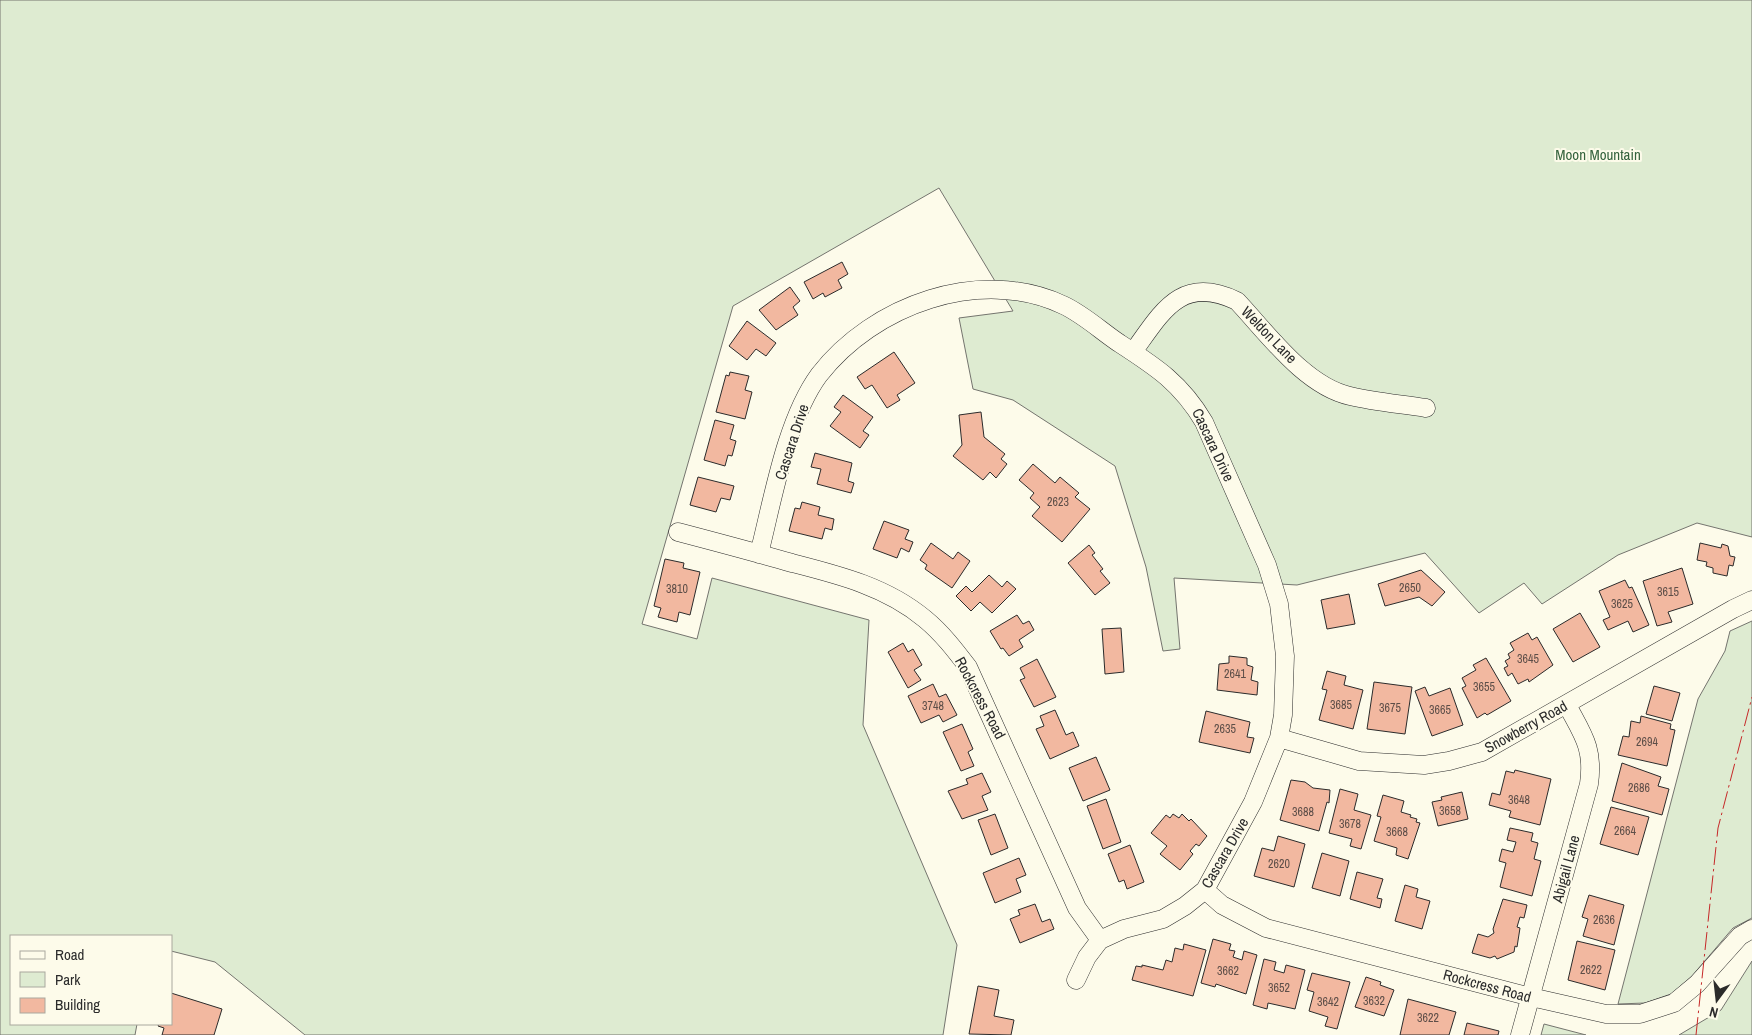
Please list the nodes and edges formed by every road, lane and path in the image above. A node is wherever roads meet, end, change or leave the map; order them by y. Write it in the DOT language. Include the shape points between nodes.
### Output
graph roads {
  1 [pos="1133,352"];
  2 [pos="1426,408"];
  3 [pos="678,532"];
  4 [pos="759,554"];
  5 [pos="1752,600"];
  6 [pos="1567,705"];
  7 [pos="1279,738"];
  8 [pos="1205,890"];
  9 [pos="1752,929"];
  10 [pos="1100,940"];
  11 [pos="1076,980"];
  12 [pos="1531,998"];
  13 [pos="1520,1035"];
  1 -- 2 [label="street, Weldon Lane" via="1164,308 1175,300 1191,292 1223,295 1236,301 1308,376 1328,388 1349,396"];
  1 -- 4 [label="street, Cascara Drive" via="1063,305 1029,294 990,288 951,292 893,316 844,349 819,376 804,402 791,433"];
  1 -- 7 [label="street, Cascara Drive" via="1175,382 1191,400 1204,422 1267,565 1279,604 1286,656"];
  3 -- 4 [label="street, Rockcress Road"];
  4 -- 10 [label="street, Rockcress Road" via="873,587 924,618 947,640 968,667 1077,908"];
  5 -- 6 [label="street, Snowberry Road"];
  6 -- 7 [label="street, Snowberry Road" via="1482,752 1424,765 1359,761"];
  6 -- 12 [label="street, Abigail Lane" via="1586,739 1592,762 1589,784"];
  7 -- 8 [label="street, Cascara Drive" via="1253,802"];
  8 -- 10 [label="street, Cascara Drive" via="1162,919 1124,929"];
  8 -- 12 [label="street, Rockcress Road" via="1234,912 1266,928"];
  9 -- 12 [label="street, Rockcress Road" via="1740,936 1697,984 1674,1003 1640,1014 1606,1014"];
  10 -- 11 [label="street, Cascara Drive"];
  12 -- 13 [label="street, Abigail Lane"];
}
